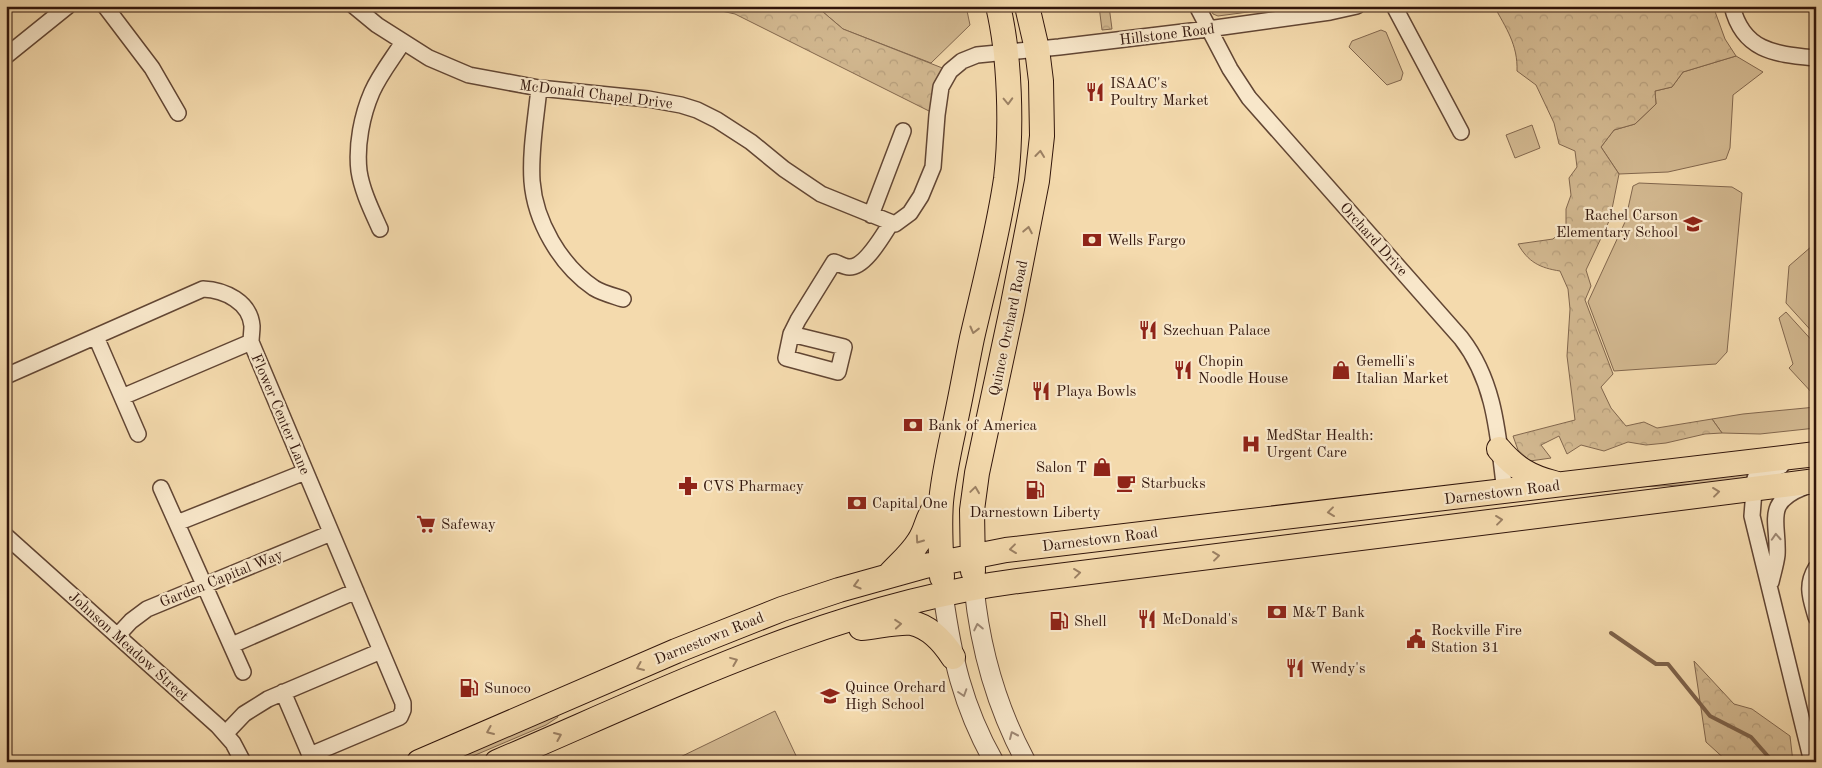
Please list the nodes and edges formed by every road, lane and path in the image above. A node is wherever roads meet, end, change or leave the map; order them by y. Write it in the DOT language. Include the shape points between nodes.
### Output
graph roads {
  1 [pos="68,6"];
  2 [pos="105,6"];
  3 [pos="354,6"];
  4 [pos="998,6"];
  5 [pos="1027,6"];
  6 [pos="1197,6"];
  7 [pos="1357,6"];
  8 [pos="1394,6"];
  9 [pos="1732,6"];
  10 [pos="1208,29"];
  11 [pos="402,42"];
  12 [pos="1037,50"];
  13 [pos="1006,53"];
  14 [pos="6,56"];
  15 [pos="1816,58"];
  16 [pos="539,88"];
  17 [pos="178,113"];
  18 [pos="903,131"];
  19 [pos="1461,132"];
  20 [pos="871,215"];
  21 [pos="891,223"];
  22 [pos="380,230"];
  23 [pos="986,282"];
  24 [pos="623,299"];
  25 [pos="1008,329"];
  26 [pos="791,334"];
  27 [pos="96,337"];
  28 [pos="251,342"];
  29 [pos="6,376"];
  30 [pos="122,397"];
  31 [pos="138,434"];
  32 [pos="1499,448"];
  33 [pos="1816,454"];
  34 [pos="305,472"];
  35 [pos="1816,482"];
  36 [pos="1560,485"];
  37 [pos="161,488"];
  38 [pos="1754,488"];
  39 [pos="1505,492"];
  40 [pos="1668,498"];
  41 [pos="941,501"];
  42 [pos="177,524"];
  43 [pos="331,533"];
  44 [pos="6,536"];
  45 [pos="1350,538"];
  46 [pos="972,556"];
  47 [pos="941,562"];
  48 [pos="1816,568"];
  49 [pos="889,575"];
  50 [pos="204,585"];
  51 [pos="1770,585"];
  52 [pos="974,587"];
  53 [pos="356,591"];
  54 [pos="942,594"];
  55 [pos="1816,617"];
  56 [pos="832,625"];
  57 [pos="118,636"];
  58 [pos="232,645"];
  59 [pos="381,651"];
  60 [pos="953,657"];
  61 [pos="243,672"];
  62 [pos="283,692"];
  63 [pos="225,734"];
  64 [pos="244,762"];
  65 [pos="419,762"];
  66 [pos="497,762"];
  67 [pos="994,762"];
  68 [pos="1026,762"];
  69 [pos="1812,762"];
  1 -- 14 [label="street"];
  2 -- 17 [label="street" via="152,68"];
  3 -- 11 [label="street, McDonald Chapel Drive"];
  4 -- 13 [label="main road, Quince Orchard Road"];
  5 -- 12 [label="main road, Quince Orchard Road"];
  6 -- 10 [label="street, Orchard Drive"];
  7 -- 10 [label="street, Hillstone Road"];
  8 -- 19 [label="street"];
  9 -- 15 [label="street" via="1746,36 1759,47 1772,53"];
  10 -- 12 [label="street, Hillstone Road"];
  10 -- 32 [label="street, Orchard Drive" via="1249,98 1470,350 1488,386"];
  11 -- 16 [label="street, McDonald Chapel Drive" via="469,75"];
  11 -- 22 [label="street" via="373,91 359,142 359,172"];
  12 -- 13 [label="street, Hillstone Road"];
  25 -- 12 [label="main road, Quince Orchard Road, one-way" via="1037,181 1042,136"];
  13 -- 21 [label="street" via="977,55 950,71 941,87 933,168 910,213 895,224"];
  13 -- 23 [label="main road, Quince Orchard Road, one-way" via="1007,169"];
  16 -- 20 [label="street, McDonald Chapel Drive" via="648,99 697,110 751,142 821,194"];
  16 -- 24 [label="street" via="532,158 535,199 540,216 557,249 576,273 596,289"];
  18 -- 20 [label="street"];
  20 -- 21 [label="street, McDonald Chapel Drive"];
  21 -- 26 [label="street" via="859,265 848,268 834,262"];
  23 -- 25 [label="main road" via="998,317"];
  23 -- 41 [label="main road, Quince Orchard Road, one-way" via="962,386"];
  46 -- 25 [label="main road, Quince Orchard Road, one-way" via="972,510 977,473"];
  27 -- 28 [label="street, Flower Center Lane" via="203,289 230,294 239,303 252,325"];
  27 -- 29 [label="street, Flower Center Lane"];
  27 -- 30 [label="street"];
  28 -- 30 [label="street"];
  28 -- 34 [label="street, Flower Center Lane"];
  30 -- 31 [label="street"];
  32 -- 36 [label="main road" via="1523,471"];
  32 -- 39 [label="street, Orchard Drive"];
  33 -- 36 [label="main road, Darnestown Road"];
  33 -- 38 [label="street" via="1759,474"];
  34 -- 42 [label="street"];
  34 -- 43 [label="street, Flower Center Lane"];
  35 -- 38 [label="main road, Darnestown Road"];
  51 -- 35 [label="street, one-way" via="1777,555 1775,516 1778,505 1791,492"];
  36 -- 39 [label="main road, Darnestown Road"];
  37 -- 42 [label="street"];
  40 -- 38 [label="main road, Darnestown Road, one-way"];
  38 -- 51 [label="street" via="1752,516"];
  39 -- 40 [label="main road" via="1536,501 1637,491"];
  39 -- 45 [label="main road" via="1479,506 1384,524"];
  39 -- 46 [label="main road, Darnestown Road, one-way"];
  45 -- 40 [label="main road, Darnestown Road, one-way"];
  41 -- 47 [label="main road, Quince Orchard Road"];
  41 -- 49 [label="main road, one-way" via="931,511 918,542"];
  42 -- 50 [label="street"];
  43 -- 50 [label="street, Garden Capital Way"];
  43 -- 53 [label="street, Flower Center Lane"];
  44 -- 57 [label="street, Johnson Meadow Street"];
  52 -- 45 [label="main road, Darnestown Road, one-way"];
  46 -- 47 [label="main road, Darnestown Road"];
  46 -- 52 [label="main road, Quince Orchard Road"];
  47 -- 49 [label="main road, Darnestown Road"];
  47 -- 54 [label="main road, Quince Orchard Road"];
  48 -- 55 [label="street" via="1810,578 1810,592"];
  49 -- 65 [label="main road, Darnestown Road, one-way" via="782,608 730,628"];
  50 -- 57 [label="street, Garden Capital Way" via="147,609"];
  50 -- 58 [label="street"];
  51 -- 69 [label="street"];
  52 -- 54 [label="main road, Darnestown Road"];
  68 -- 52 [label="street, Quince Orchard Road, one-way" via="990,674 977,619"];
  53 -- 58 [label="street"];
  53 -- 59 [label="street, Flower Center Lane"];
  54 -- 56 [label="main road, Darnestown Road"];
  54 -- 60 [label="street, Quince Orchard Road"];
  56 -- 60 [label="main road, one-way" via="863,628 911,623 928,630"];
  66 -- 56 [label="main road, Darnestown Road, one-way" via="756,652"];
  57 -- 63 [label="street, Johnson Meadow Street"];
  58 -- 61 [label="street"];
  59 -- 62 [label="street"];
  59 -- 62 [label="street" via="403,703 400,717 310,755"];
  60 -- 67 [label="street, Quince Orchard Road, one-way" via="972,719"];
  62 -- 63 [label="street" via="256,705"];
  63 -- 64 [label="street, Johnson Meadow Street"];
}
